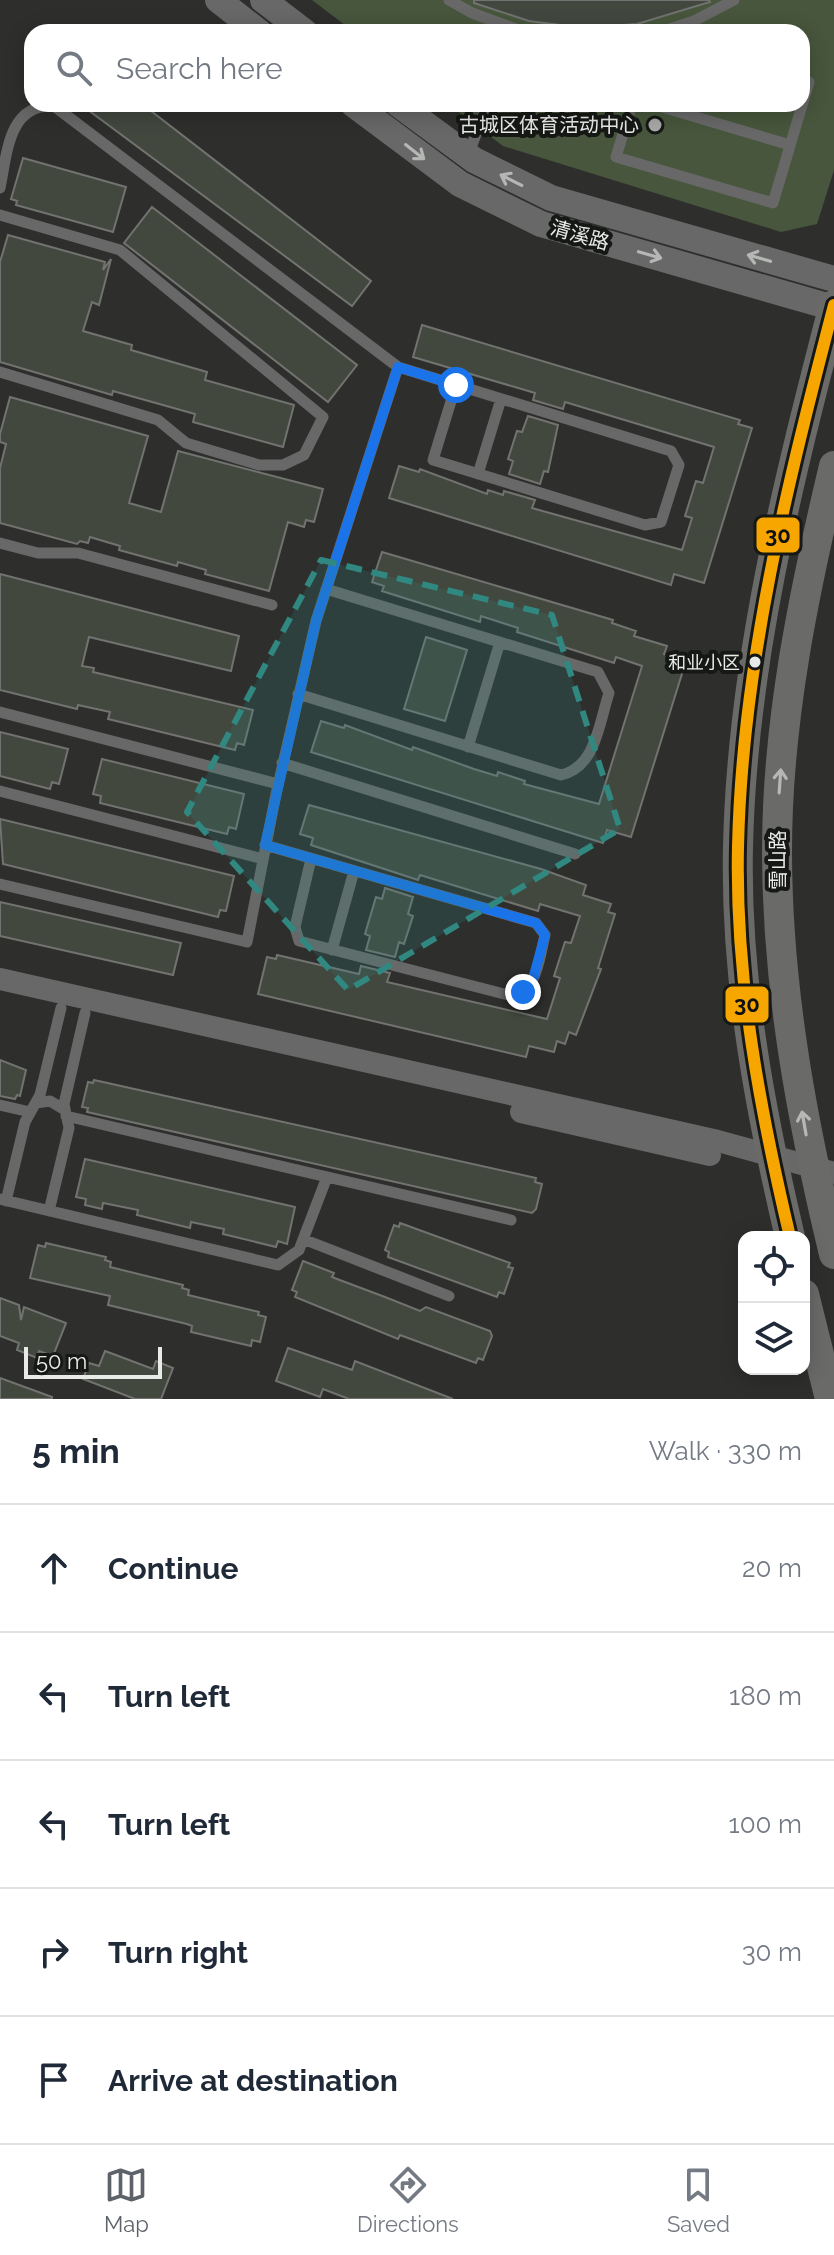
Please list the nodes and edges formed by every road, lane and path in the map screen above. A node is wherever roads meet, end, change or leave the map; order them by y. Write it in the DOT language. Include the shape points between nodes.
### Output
graph roads {
  1 [pos="218,0"];
  2 [pos="263,0"];
  3 [pos="449,0"];
  4 [pos="734,0"];
  5 [pos="249,24"];
  6 [pos="294,24"];
  7 [pos="502,24"];
  8 [pos="681,24"];
  9 [pos="28,112"];
  10 [pos="62,112"];
  11 [pos="364,112"];
  12 [pos="409,112"];
  13 [pos="484,112"];
  14 [pos="630,112"];
  15 [pos="679,112"];
  16 [pos="800,112"];
  17 [pos="790,145"];
  18 [pos="468,156"];
  19 [pos="0,188"];
  20 [pos="0,215"];
  21 [pos="834,279"];
  22 [pos="834,307"];
  23 [pos="398,367"];
  24 [pos="0,372"];
  25 [pos="456,385"];
  26 [pos="501,399"];
  27 [pos="834,466"];
  28 [pos="478,474"];
  29 [pos="0,543"];
  30 [pos="326,589"];
  31 [pos="272,605"];
  32 [pos="500,642"];
  33 [pos="298,694"];
  34 [pos="0,712"];
  35 [pos="468,747"];
  36 [pos="282,763"];
  37 [pos="278,784"];
  38 [pos="0,791"];
  39 [pos="265,845"];
  40 [pos="575,854"];
  41 [pos="263,859"];
  42 [pos="311,859"];
  43 [pos="354,871"];
  44 [pos="0,884"];
  45 [pos="332,950"];
  46 [pos="0,979"];
  47 [pos="0,994"];
  48 [pos="61,1008"];
  49 [pos="85,1013"];
  50 [pos="0,1105"];
  51 [pos="33,1108"];
  52 [pos="66,1113"];
  53 [pos="771,1158"];
  54 [pos="824,1171"];
  55 [pos="327,1177"];
  56 [pos="3,1200"];
  57 [pos="49,1211"];
  58 [pos="511,1220"];
  59 [pos="789,1231"];
  60 [pos="303,1239"];
  61 [pos="834,1254"];
  62 [pos="449,1296"];
  63 [pos="806,1303"];
  64 [pos="830,1399"];
  1 -- 5 [label="street"];
  2 -- 6 [label="street"];
  3 -- 7 [label="lane"];
  4 -- 8 [label="lane"];
  9 -- 19 [label="lane" via="11,136"];
  10 -- 23 [label="lane"];
  11 -- 22 [label="street, 清溪路, one-way" via="460,184 541,224"];
  12 -- 18 [label="street, 清溪路"];
  13 -- 18 [label="lane"];
  14 -- 17 [label="lane" via="616,157 773,203"];
  15 -- 17 [label="lane"];
  16 -- 17 [label="lane"];
  21 -- 18 [label="street, 清溪路, one-way" via="551,198"];
  20 -- 24 [label="lane" via="120,250 323,417 304,455 283,465 259,465 186,443 158,420"];
  22 -- 53 [label="main road, 雪山路" via="767,595 742,771 742,948"];
  23 -- 25 [label="lane"];
  23 -- 30 [label="lane"];
  25 -- 26 [label="lane"];
  25 -- 28 [label="lane" via="433,460"];
  26 -- 28 [label="lane"];
  26 -- 28 [label="lane" via="671,451 679,465 666,508 661,522 645,525"];
  54 -- 27 [label="main road, 雪山路, one-way" via="787,1005 777,851 794,663"];
  29 -- 31 [label="lane" via="38,553 78,553"];
  30 -- 32 [label="lane"];
  30 -- 33 [label="lane"];
  32 -- 35 [label="lane"];
  32 -- 35 [label="lane" via="598,672 609,693 586,762 573,772 561,775"];
  33 -- 35 [label="lane"];
  33 -- 36 [label="lane"];
  34 -- 37 [label="lane"];
  36 -- 37 [label="lane"];
  36 -- 40 [label="lane"];
  37 -- 39 [label="lane"];
  38 -- 41 [label="lane"];
  39 -- 41 [label="lane"];
  39 -- 42 [label="lane"];
  41 -- 44 [label="lane" via="247,942"];
  42 -- 43 [label="lane"];
  42 -- 45 [label="lane" via="296,936"];
  43 -- 45 [label="lane"];
  43 -- 45 [label="lane" via="536,923 545,935 532,983 523,992 508,995"];
  46 -- 53 [label="street" via="675,1131"];
  47 -- 48 [label="street"];
  48 -- 49 [label="street"];
  48 -- 51 [label="lane"];
  49 -- 52 [label="lane"];
  49 -- 53 [label="street" via="712,1156"];
  50 -- 51 [label="lane"];
  51 -- 52 [label="lane" via="50,1101"];
  51 -- 56 [label="lane"];
  52 -- 55 [label="lane"];
  52 -- 57 [label="lane" via="69,1128"];
  53 -- 54 [label="street"];
  53 -- 59 [label="main road, 雪山路"];
  54 -- 61 [label="main road, 雪山路"];
  55 -- 58 [label="lane"];
  55 -- 60 [label="lane"];
  56 -- 57 [label="lane"];
  57 -- 60 [label="lane" via="278,1265 299,1250"];
  60 -- 62 [label="lane"];
  63 -- 64 [label="main road"];
}
